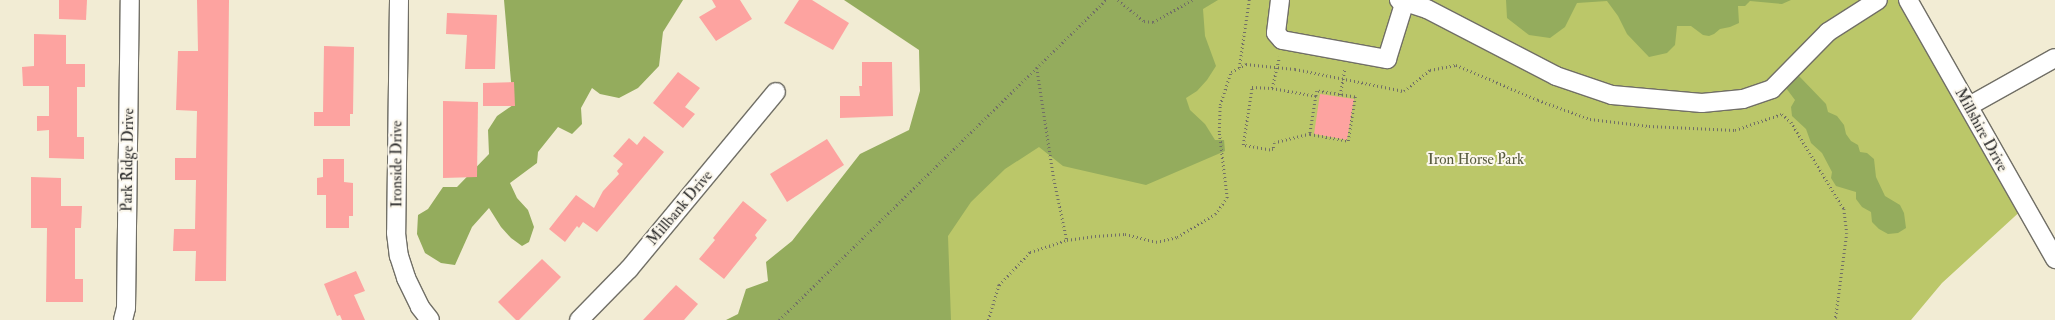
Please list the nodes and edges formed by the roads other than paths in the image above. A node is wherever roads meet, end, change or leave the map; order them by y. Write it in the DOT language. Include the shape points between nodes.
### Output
graph roads {
  1 [pos="130,0"];
  2 [pos="399,0"];
  3 [pos="1280,0"];
  4 [pos="1402,0"];
  5 [pos="1878,0"];
  6 [pos="1908,0"];
  7 [pos="2055,58"];
  8 [pos="776,92"];
  9 [pos="1969,106"];
  10 [pos="2055,259"];
  11 [pos="123,320"];
  12 [pos="430,320"];
  13 [pos="579,320"];
  1 -- 11 [label="street, Park Ridge Drive" via="126,308"];
  2 -- 12 [label="street, Ironside Drive" via="396,233 406,278 420,307"];
  3 -- 4 [label="street" via="1276,33 1282,40 1387,59"];
  4 -- 5 [label="street" via="1428,9 1556,76 1612,95 1702,104 1743,99 1772,88 1828,32"];
  6 -- 9 [label="street, Millshire Drive"];
  7 -- 9 [label="street"];
  8 -- 13 [label="street, Millbank Drive" via="629,269"];
  9 -- 10 [label="street, Millshire Drive"];
}
